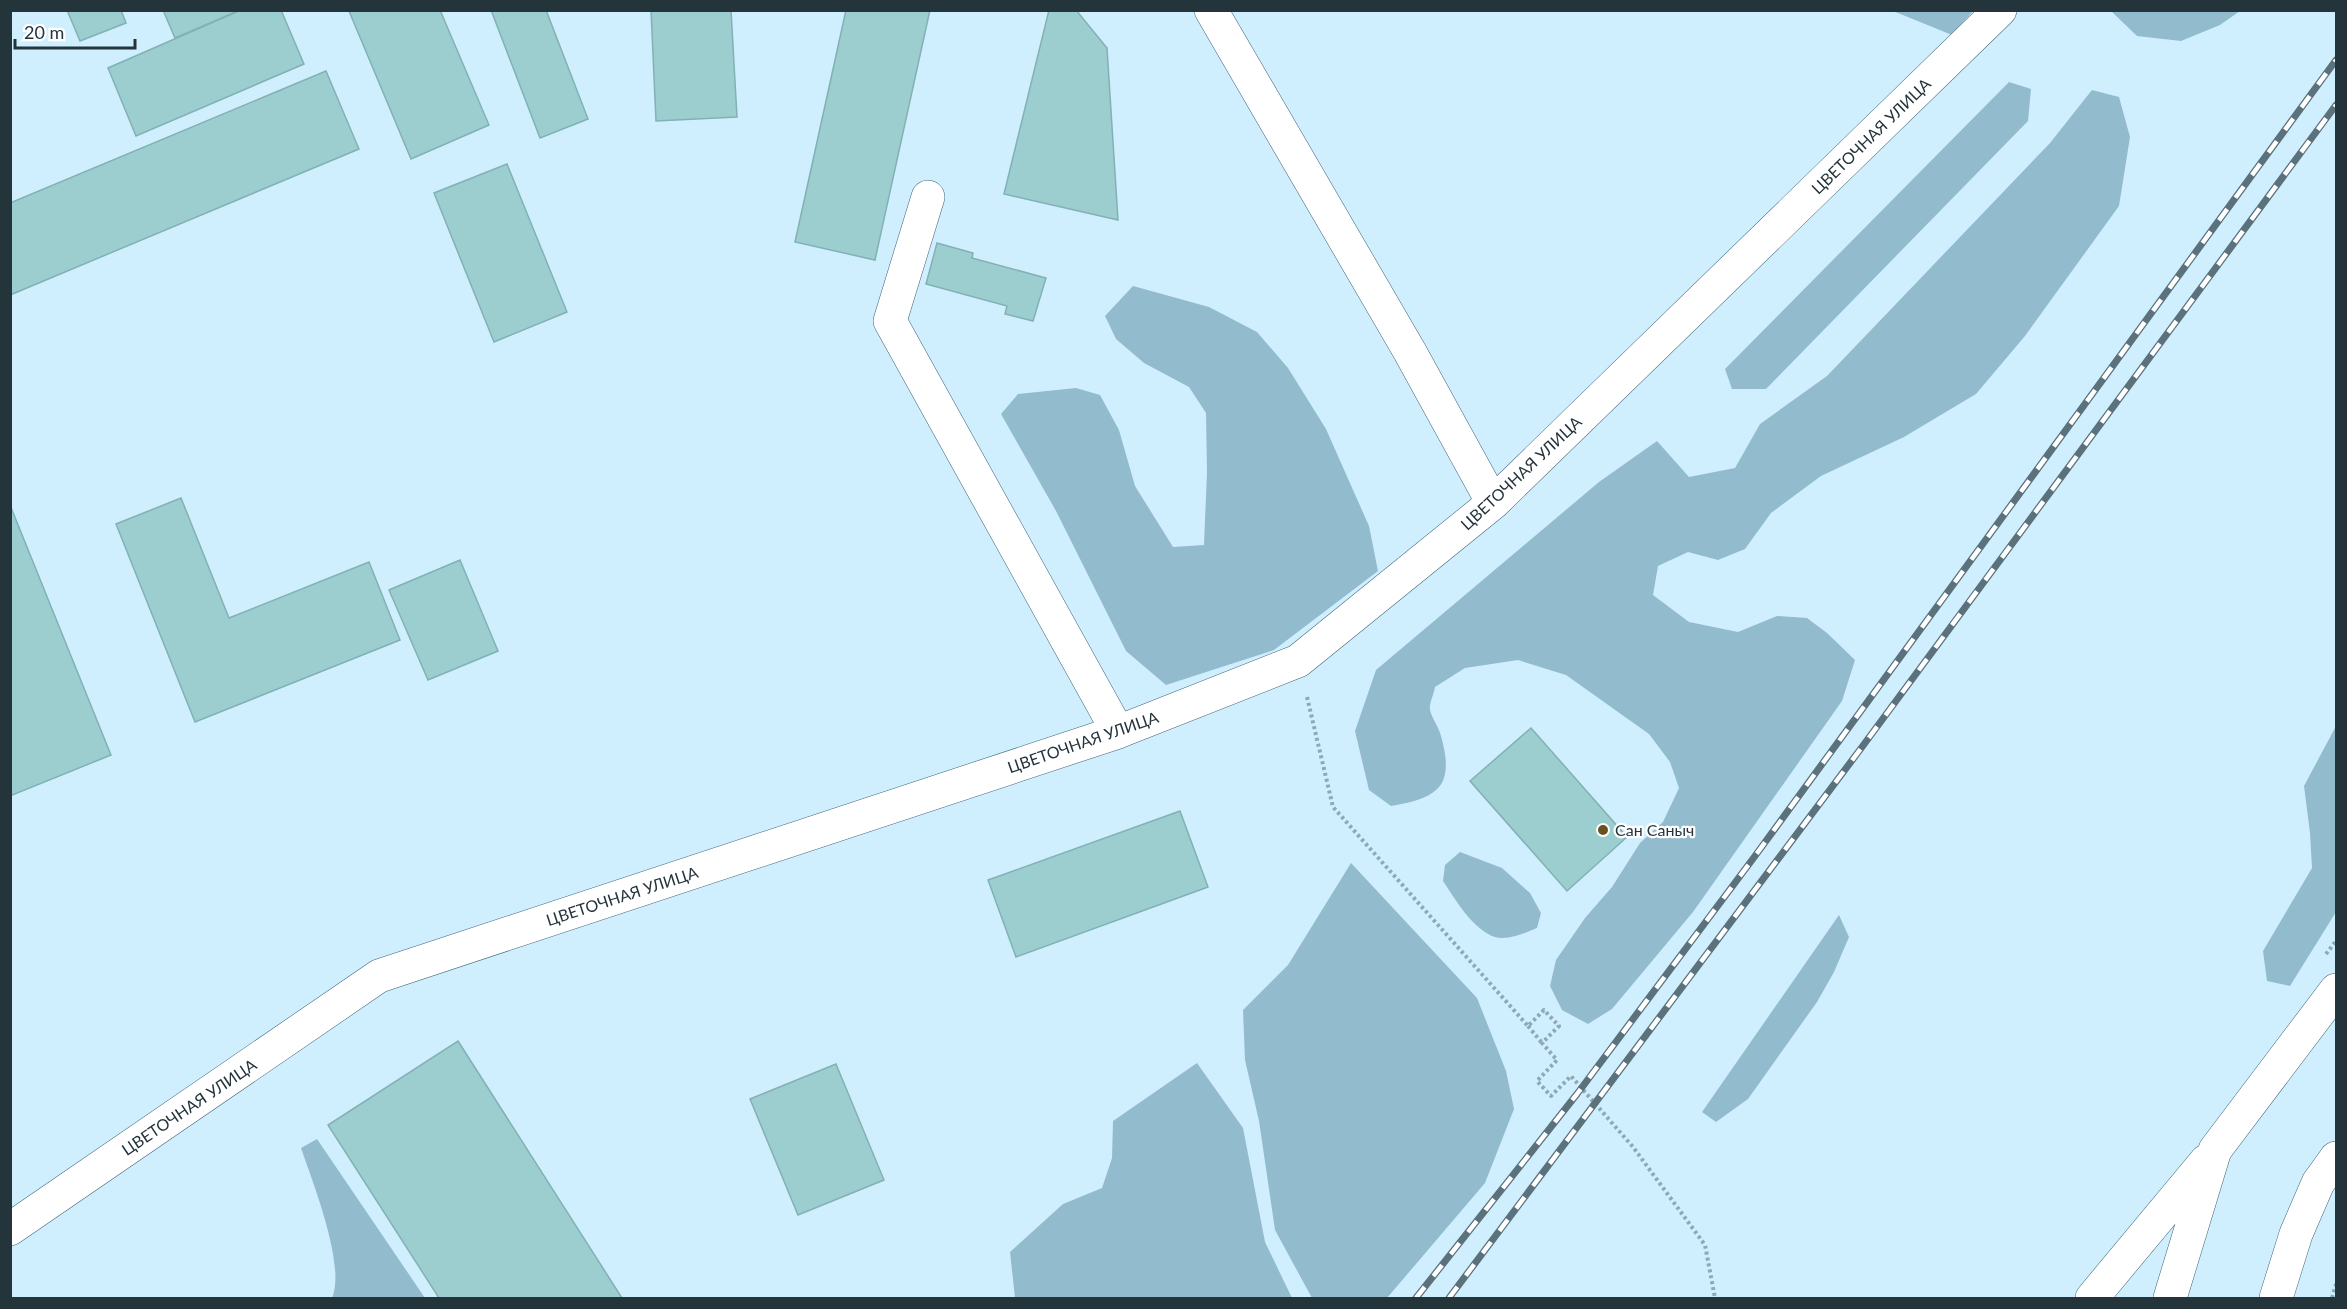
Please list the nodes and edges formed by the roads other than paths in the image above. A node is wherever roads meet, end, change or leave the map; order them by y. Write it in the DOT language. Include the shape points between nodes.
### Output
graph roads {
  1 [pos="1211,10"];
  2 [pos="2001,10"];
  3 [pos="928,196"];
  4 [pos="1493,504"];
  5 [pos="1118,732"];
  6 [pos="2337,990"];
  7 [pos="2215,1150"];
  8 [pos="2337,1158"];
  9 [pos="10,1229"];
  10 [pos="2092,1299"];
  11 [pos="2170,1299"];
  12 [pos="2276,1299"];
  1 -- 4 [label="street" via="1410,352"];
  2 -- 4 [label="street, ЦВЕТОЧНАЯ УЛИЦА"];
  3 -- 5 [label="street" via="890,321"];
  4 -- 5 [label="street, ЦВЕТОЧНАЯ УЛИЦА" via="1298,661"];
  5 -- 9 [label="street, ЦВЕТОЧНАЯ УЛИЦА" via="379,976"];
  6 -- 7 [label="street"];
  7 -- 10 [label="street"];
  7 -- 11 [label="street"];
  8 -- 12 [label="street" via="2318,1183 2300,1224"];
}
